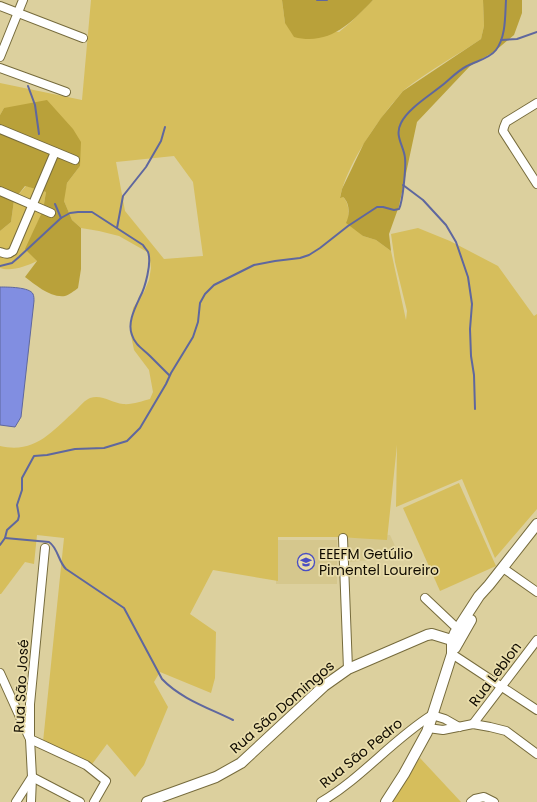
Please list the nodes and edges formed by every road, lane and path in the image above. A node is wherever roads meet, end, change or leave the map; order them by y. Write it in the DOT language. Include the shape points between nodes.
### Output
graph roads {
  1 [pos="23,0"];
  2 [pos="0,6"];
  3 [pos="18,13"];
  4 [pos="83,38"];
  5 [pos="0,57"];
  6 [pos="0,68"];
  7 [pos="66,92"];
  8 [pos="537,103"];
  9 [pos="0,129"];
  10 [pos="55,152"];
  11 [pos="75,160"];
  12 [pos="536,181"];
  13 [pos="0,191"];
  14 [pos="32,205"];
  15 [pos="51,213"];
  16 [pos="0,252"];
  17 [pos="537,524"];
  18 [pos="344,538"];
  19 [pos="45,548"];
  20 [pos="503,568"];
  21 [pos="537,592"];
  22 [pos="425,598"];
  23 [pos="457,636"];
  24 [pos="537,640"];
  25 [pos="452,654"];
  26 [pos="348,669"];
  27 [pos="0,672"];
  28 [pos="502,686"];
  29 [pos="537,710"];
  30 [pos="432,714"];
  31 [pos="417,724"];
  32 [pos="473,724"];
  33 [pos="459,727"];
  34 [pos="428,730"];
  35 [pos="30,739"];
  36 [pos="537,754"];
  37 [pos="32,777"];
  38 [pos="16,802"];
  39 [pos="31,802"];
  40 [pos="80,802"];
  41 [pos="94,802"];
  42 [pos="147,802"];
  43 [pos="321,802"];
  44 [pos="386,802"];
  45 [pos="471,802"];
  46 [pos="494,802"];
  1 -- 3 [label="street"];
  2 -- 3 [label="street"];
  3 -- 4 [label="street"];
  3 -- 5 [label="street"];
  6 -- 7 [label="street"];
  8 -- 12 [label="street" via="506,122 504,127 504,131"];
  9 -- 10 [label="street"];
  10 -- 11 [label="street"];
  10 -- 14 [label="street"];
  13 -- 14 [label="street"];
  14 -- 15 [label="street"];
  14 -- 16 [label="street" via="13,251 10,254"];
  17 -- 20 [label="main road"];
  18 -- 26 [label="street"];
  19 -- 35 [label="street, Rua São José" via="30,704"];
  20 -- 21 [label="street"];
  20 -- 23 [label="main road" via="479,596"];
  22 -- 23 [label="street"];
  23 -- 25 [label="main road"];
  23 -- 26 [label="main road, Rua São Domingos" via="443,637 432,634"];
  24 -- 28 [label="street, Rua Leblon"];
  25 -- 28 [label="street"];
  25 -- 30 [label="main road"];
  26 -- 42 [label="main road, Rua São Domingos" via="324,686 241,763 216,778"];
  27 -- 35 [label="street"];
  28 -- 29 [label="street"];
  28 -- 32 [label="street, Rua Leblon"];
  30 -- 31 [label="street, Rua São Pedro"];
  30 -- 33 [label="street"];
  30 -- 34 [label="main road"];
  31 -- 34 [label="street, Rua São Pedro"];
  31 -- 43 [label="street, Rua São Pedro" via="361,773"];
  32 -- 33 [label="street"];
  32 -- 36 [label="street" via="506,731"];
  33 -- 34 [label="street"];
  34 -- 44 [label="main road"];
  35 -- 37 [label="street"];
  35 -- 41 [label="street, Rua São José" via="86,765 106,781"];
  37 -- 38 [label="street"];
  37 -- 39 [label="street"];
  37 -- 40 [label="street"];
  45 -- 46 [label="street" via="484,797"];
}
